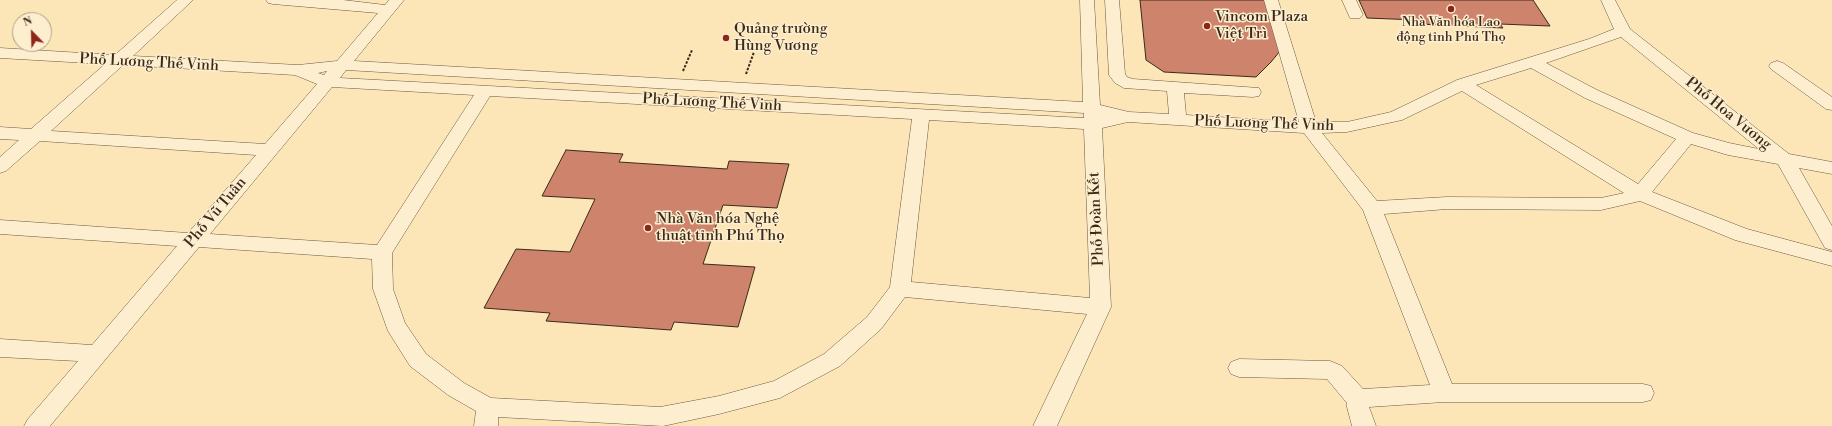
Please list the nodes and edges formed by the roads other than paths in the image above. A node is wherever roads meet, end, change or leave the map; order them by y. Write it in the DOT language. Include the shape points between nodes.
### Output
graph roads {
  1 [pos="186,0"];
  2 [pos="273,0"];
  3 [pos="1087,0"];
  4 [pos="1112,0"];
  5 [pos="1271,0"];
  6 [pos="1349,0"];
  7 [pos="1608,0"];
  8 [pos="389,3"];
  9 [pos="1355,15"];
  10 [pos="1623,31"];
  11 [pos="0,53"];
  12 [pos="118,61"];
  13 [pos="1533,62"];
  14 [pos="341,66"];
  15 [pos="1777,66"];
  16 [pos="298,70"];
  17 [pos="327,82"];
  18 [pos="1463,84"];
  19 [pos="706,86"];
  20 [pos="1175,87"];
  21 [pos="485,91"];
  22 [pos="1253,92"];
  23 [pos="699,102"];
  24 [pos="1832,105"];
  25 [pos="921,115"];
  26 [pos="1092,116"];
  27 [pos="1178,120"];
  28 [pos="1309,128"];
  29 [pos="0,133"];
  30 [pos="36,135"];
  31 [pos="1687,137"];
  32 [pos="270,150"];
  33 [pos="1786,161"];
  34 [pos="0,167"];
  35 [pos="1832,168"];
  36 [pos="1640,194"];
  37 [pos="1372,208"];
  38 [pos="0,227"];
  39 [pos="194,240"];
  40 [pos="1832,243"];
  41 [pos="382,253"];
  42 [pos="1832,259"];
  43 [pos="900,289"];
  44 [pos="1101,307"];
  45 [pos="0,348"];
  46 [pos="97,354"];
  47 [pos="1239,368"];
  48 [pos="1444,393"];
  49 [pos="1643,393"];
  50 [pos="1359,401"];
  51 [pos="487,416"];
  52 [pos="657,421"];
  53 [pos="36,426"];
  54 [pos="1045,426"];
  55 [pos="1364,426"];
  1 -- 12 [label="street"];
  2 -- 8 [label="street" via="351,5"];
  3 -- 26 [label="street, Phố Đoàn Kết"];
  4 -- 20 [label="street" via="1117,75 1130,84"];
  5 -- 28 [label="street"];
  6 -- 9 [label="street"];
  7 -- 10 [label="street, Phố Hoa Vương"];
  8 -- 14 [label="street, Phố Vũ Tuân"];
  10 -- 13 [label="street, Phố Lương Thế Vinh"];
  10 -- 33 [label="street, Phố Hoa Vương"];
  11 -- 12 [label="street, Phố Lương Thế Vinh"];
  12 -- 16 [label="street, Phố Lương Thế Vinh"];
  12 -- 30 [label="street"];
  13 -- 18 [label="street, Phố Lương Thế Vinh"];
  13 -- 31 [label="street" via="1591,94"];
  14 -- 16 [label="street, Phố Lương Thế Vinh"];
  14 -- 17 [label="street, Phố Vũ Tuân"];
  14 -- 19 [label="street, Phố Lương Thế Vinh"];
  15 -- 24 [label="street"];
  16 -- 17 [label="street, Phố Lương Thế Vinh"];
  17 -- 21 [label="street, Phố Lương Thế Vinh"];
  17 -- 32 [label="street, Phố Vũ Tuân"];
  18 -- 28 [label="street, Phố Lương Thế Vinh" via="1396,116 1346,127"];
  18 -- 36 [label="street"];
  19 -- 23 [label="street"];
  19 -- 26 [label="street, Phố Lương Thế Vinh"];
  20 -- 22 [label="street"];
  20 -- 27 [label="street"];
  21 -- 23 [label="street, Phố Lương Thế Vinh"];
  21 -- 41 [label="street"];
  23 -- 25 [label="street, Phố Lương Thế Vinh"];
  25 -- 26 [label="street, Phố Lương Thế Vinh"];
  25 -- 43 [label="street"];
  26 -- 27 [label="street, Phố Lương Thế Vinh"];
  26 -- 44 [label="street, Phố Đoàn Kết"];
  27 -- 28 [label="street, Phố Lương Thế Vinh"];
  28 -- 37 [label="street"];
  29 -- 30 [label="street"];
  30 -- 32 [label="street"];
  30 -- 34 [label="street"];
  31 -- 33 [label="street" via="1728,150"];
  31 -- 36 [label="street"];
  32 -- 39 [label="street, Phố Vũ Tuân"];
  33 -- 35 [label="street"];
  33 -- 40 [label="street, Phố Hoa Vương"];
  36 -- 37 [label="street" via="1601,204 1447,203"];
  36 -- 42 [label="street" via="1742,235"];
  37 -- 48 [label="street"];
  38 -- 39 [label="street"];
  39 -- 41 [label="street"];
  39 -- 46 [label="street, Phố Vũ Tuân"];
  41 -- 51 [label="street" via="383,289 395,325 418,360"];
  43 -- 44 [label="street"];
  43 -- 52 [label="street" via="874,323 832,360 780,389"];
  44 -- 54 [label="street, Phố Đoàn Kết"];
  45 -- 46 [label="street"];
  46 -- 53 [label="street, Phố Vũ Tuân"];
  47 -- 50 [label="street" via="1330,370"];
  48 -- 49 [label="street"];
  48 -- 50 [label="street" via="1365,398"];
  50 -- 55 [label="street" via="1358,407"];
  51 -- 52 [label="street"];
}
